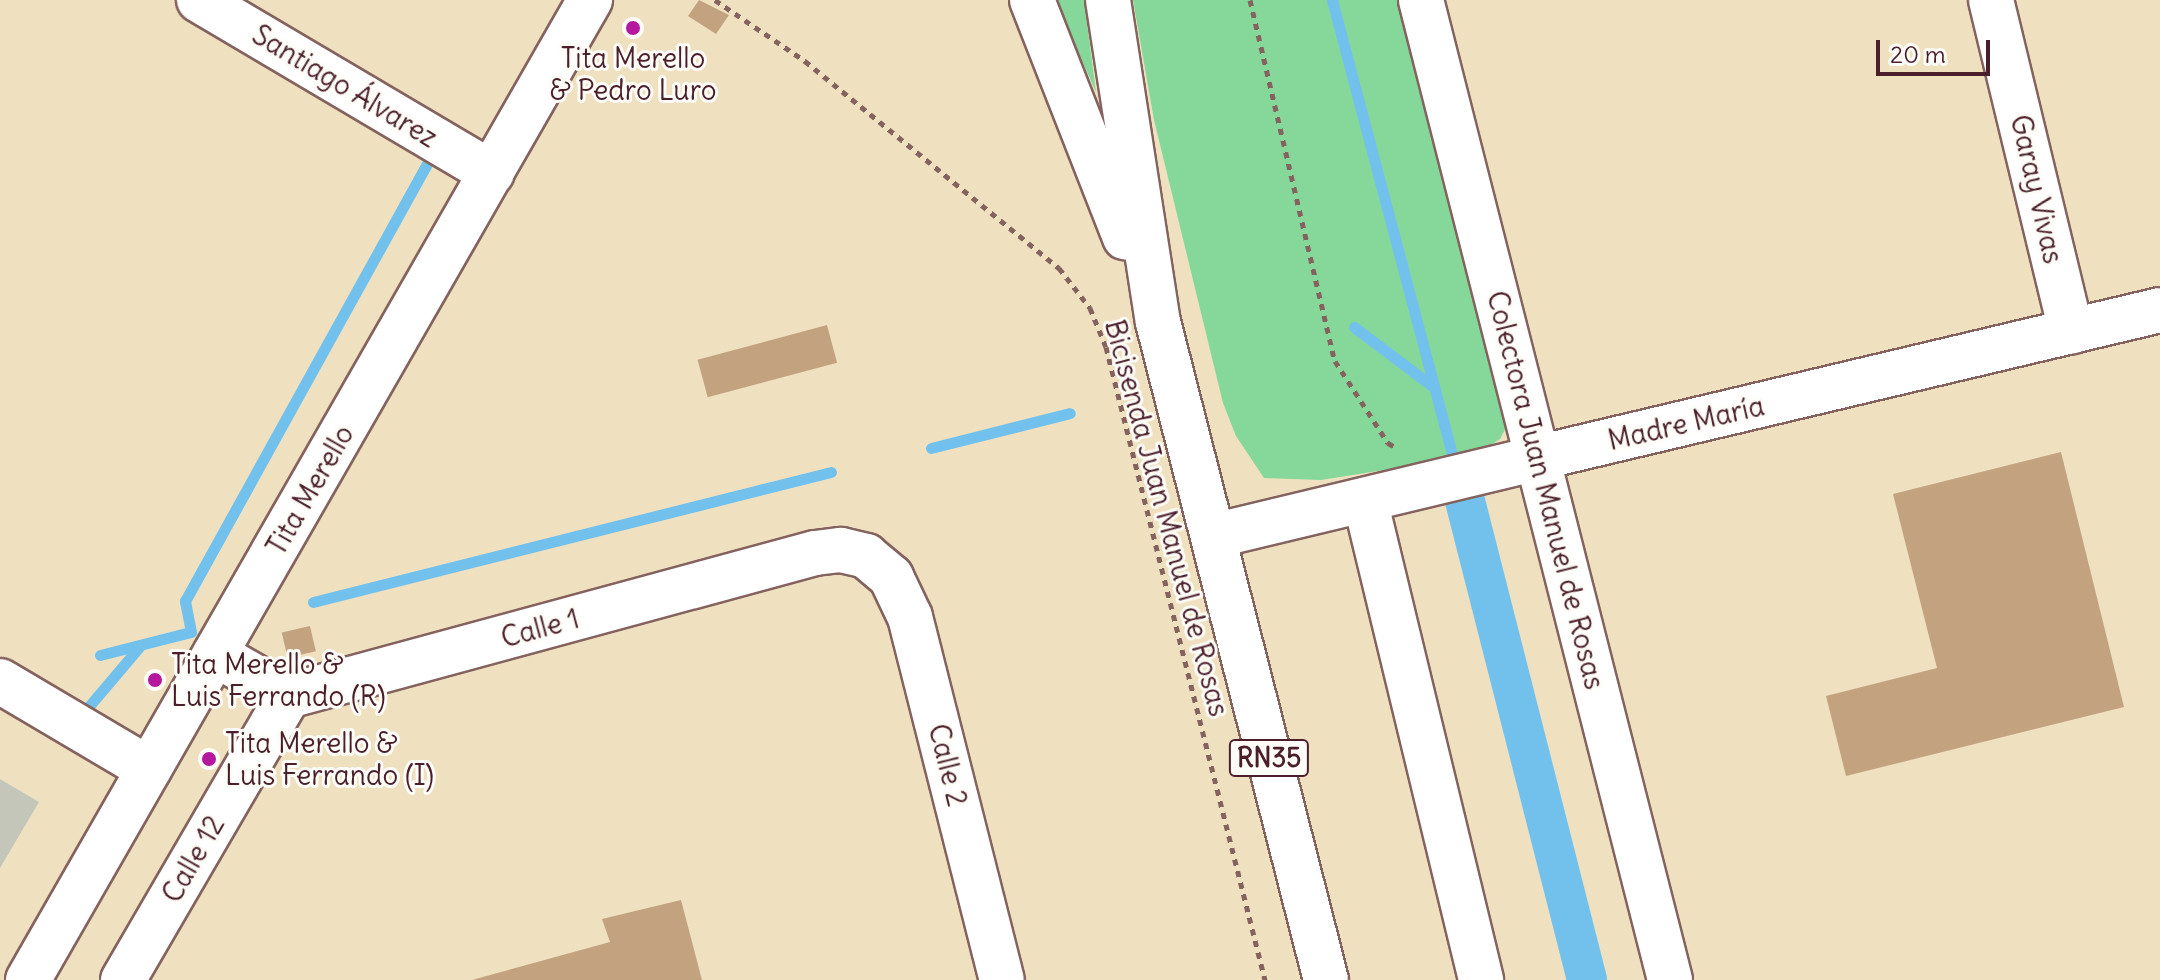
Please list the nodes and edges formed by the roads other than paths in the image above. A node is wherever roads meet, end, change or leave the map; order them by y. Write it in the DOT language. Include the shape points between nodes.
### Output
graph roads {
  1 [pos="199,0"];
  2 [pos="590,0"];
  3 [pos="1032,0"];
  4 [pos="1108,0"];
  5 [pos="1421,0"];
  6 [pos="1991,0"];
  7 [pos="492,173"];
  8 [pos="2160,310"];
  9 [pos="1158,322"];
  10 [pos="2071,331"];
  11 [pos="1537,458"];
  12 [pos="1365,500"];
  13 [pos="1213,536"];
  14 [pos="873,561"];
  15 [pos="215,654"];
  16 [pos="0,681"];
  17 [pos="288,696"];
  18 [pos="149,769"];
  19 [pos="28,980"];
  20 [pos="123,980"];
  21 [pos="1002,980"];
  22 [pos="1326,980"];
  23 [pos="1481,980"];
  24 [pos="1670,980"];
  1 -- 7 [label="main road, Santiago Álvarez"];
  2 -- 7 [label="main road, Tita Merello"];
  3 -- 9 [label="main road, RN35"];
  4 -- 9 [label="main road, RN35"];
  5 -- 11 [label="main road, Colectora Juan Manuel de Rosas"];
  6 -- 10 [label="main road, Garay Vivas"];
  7 -- 15 [label="main road, Tita Merello"];
  8 -- 10 [label="main road, Madre María"];
  9 -- 13 [label="main road, RN35"];
  10 -- 11 [label="main road, Madre María"];
  11 -- 12 [label="main road, Madre María"];
  11 -- 24 [label="main road, Colectora Juan Manuel de Rosas"];
  12 -- 13 [label="main road, Madre María"];
  12 -- 23 [label="main road"];
  13 -- 22 [label="main road, RN35"];
  14 -- 17 [label="main road, Calle 1" via="841,550 815,553"];
  14 -- 21 [label="main road, Calle 2" via="896,584 910,617"];
  15 -- 17 [label="main road"];
  15 -- 18 [label="main road, Tita Merello"];
  16 -- 18 [label="main road"];
  17 -- 20 [label="main road, Calle 12"];
  18 -- 19 [label="main road, Tita Merello"];
}
